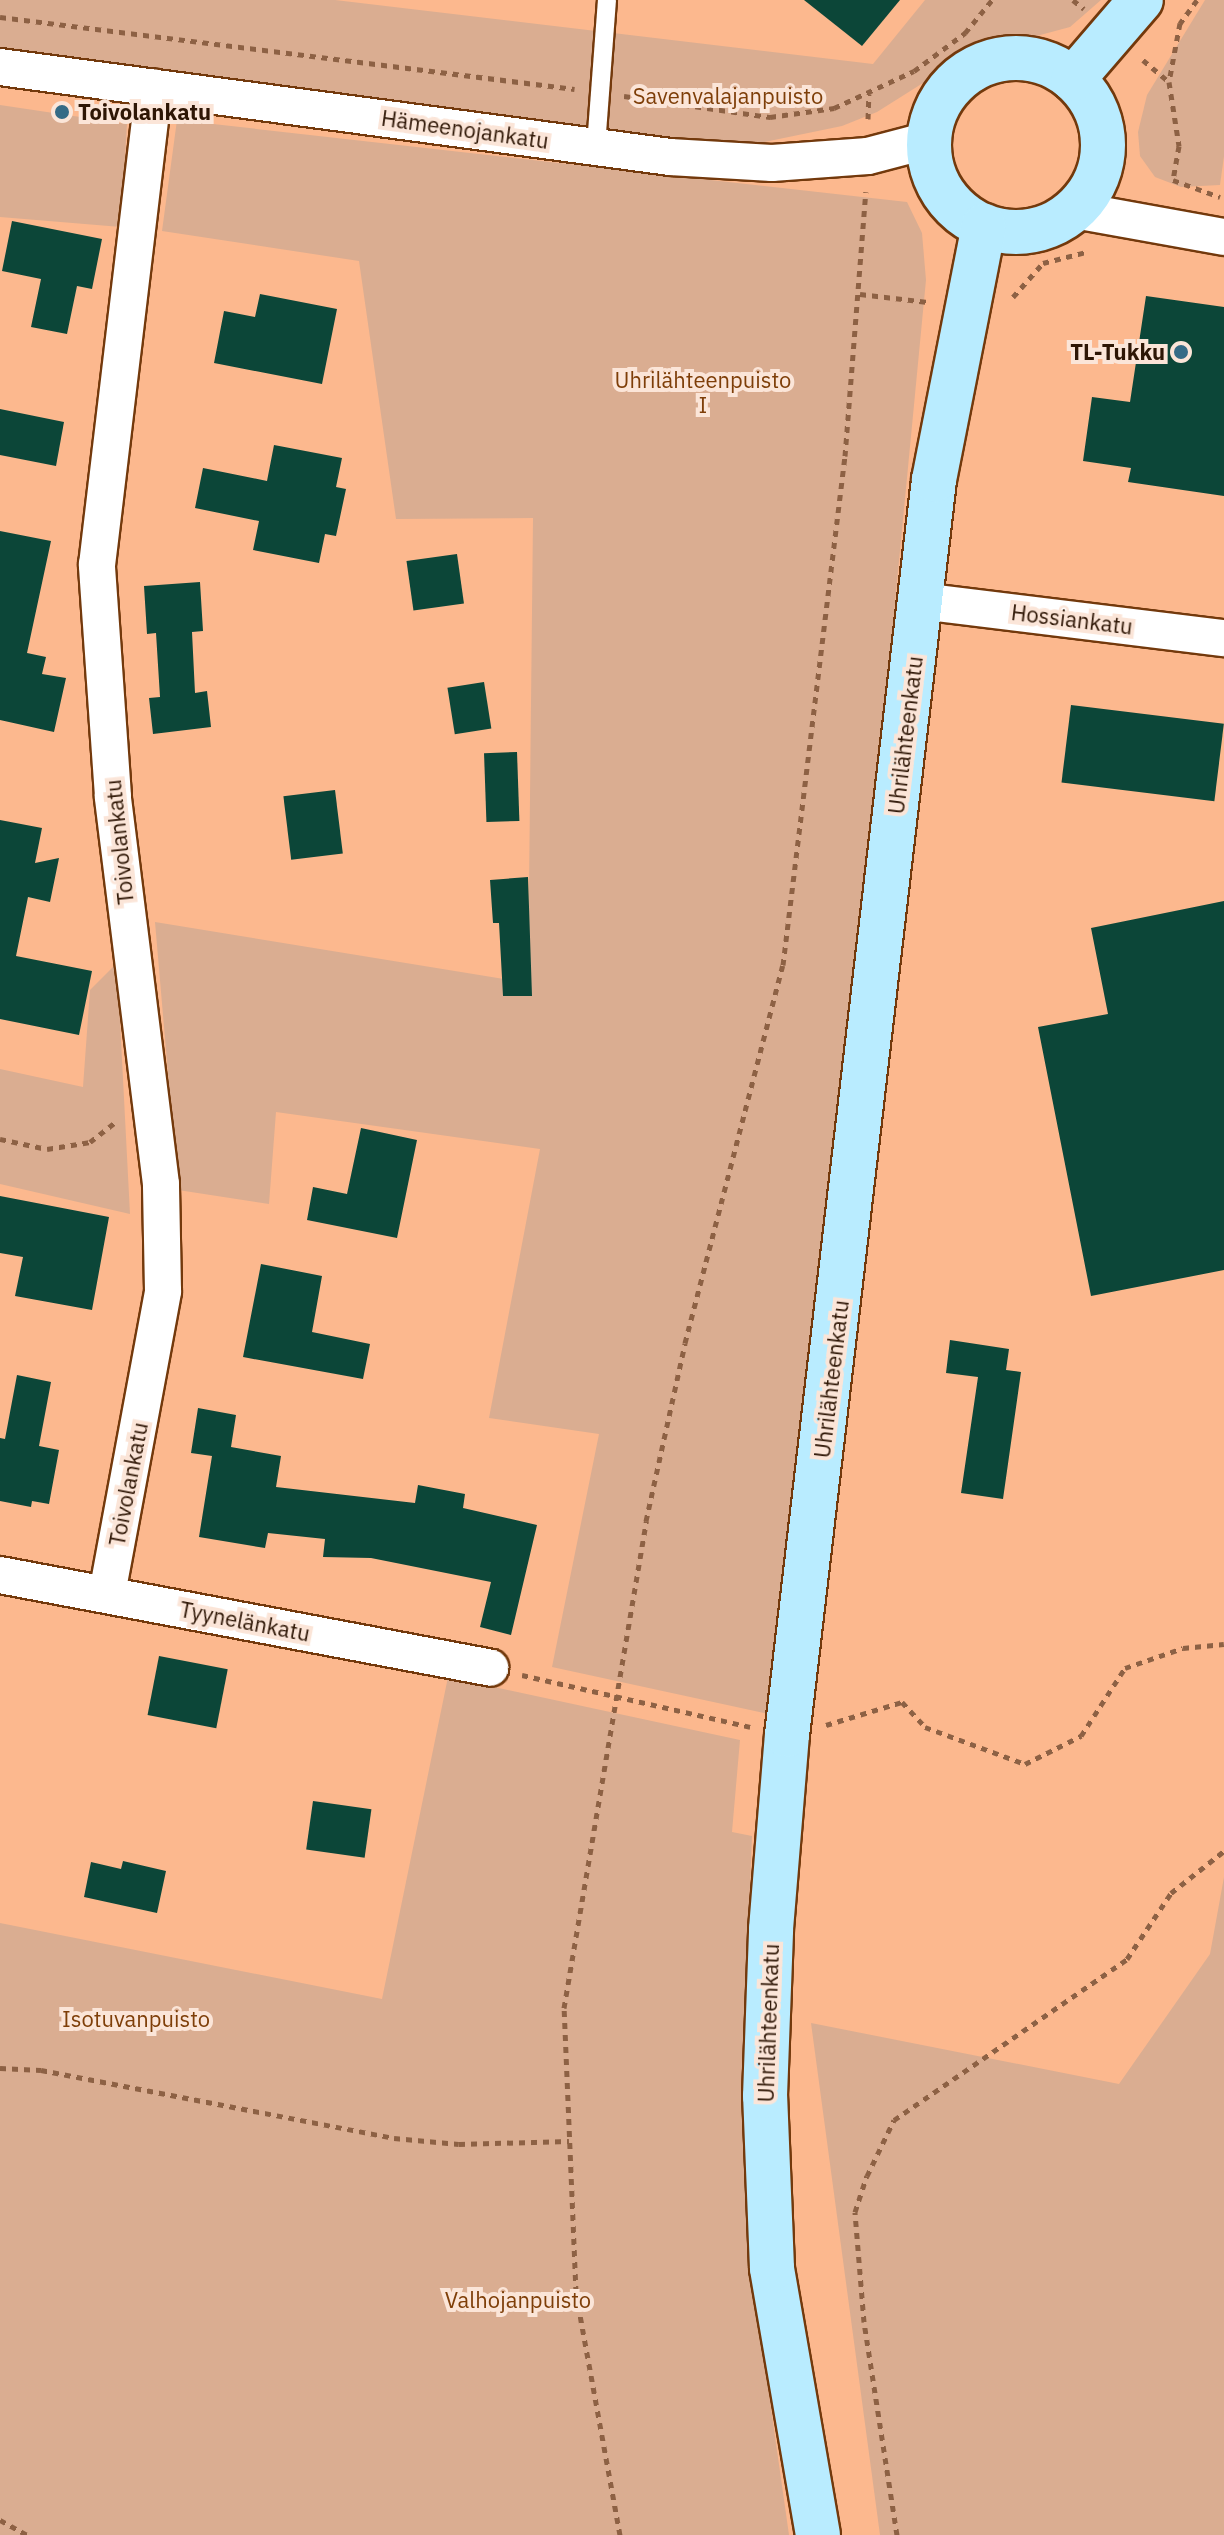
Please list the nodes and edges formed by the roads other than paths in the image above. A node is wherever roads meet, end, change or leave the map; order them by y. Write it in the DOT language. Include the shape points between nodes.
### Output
graph roads {
  1 [pos="607,0"];
  2 [pos="1141,0"];
  3 [pos="0,67"];
  4 [pos="1073,79"];
  5 [pos="154,87"];
  6 [pos="929,140"];
  7 [pos="596,146"];
  8 [pos="1074,210"];
  9 [pos="984,226"];
  10 [pos="1224,237"];
  11 [pos="921,601"];
  12 [pos="1224,638"];
  13 [pos="0,1575"];
  14 [pos="107,1594"];
  15 [pos="490,1668"];
  16 [pos="818,2535"];
  1 -- 7 [label="lane"];
  2 -- 4 [label="street"];
  3 -- 5 [label="street, Hämeenojankatu"];
  4 -- 6 [label="street" via="1050,64 1023,58 982,65 949,89 935,113"];
  4 -- 8 [label="street" via="1092,102 1102,130 1102,160 1092,187"];
  5 -- 7 [label="street, Hämeenojankatu"];
  5 -- 14 [label="street, Toivolankatu" via="97,565 113,796 161,1184 163,1291"];
  6 -- 7 [label="street, Hämeenojankatu" via="868,156 772,163"];
  6 -- 9 [label="street" via="932,169 943,192"];
  8 -- 9 [label="street" via="1031,230"];
  8 -- 10 [label="street"];
  9 -- 11 [label="street, Uhrilähteenkatu" via="934,480"];
  11 -- 12 [label="street, Hossiankatu"];
  11 -- 16 [label="street, Uhrilähteenkatu" via="787,1735 771,1929 766,2112 772,2268"];
  13 -- 14 [label="street, Tyynelänkatu"];
  14 -- 15 [label="street, Tyynelänkatu"];
}
